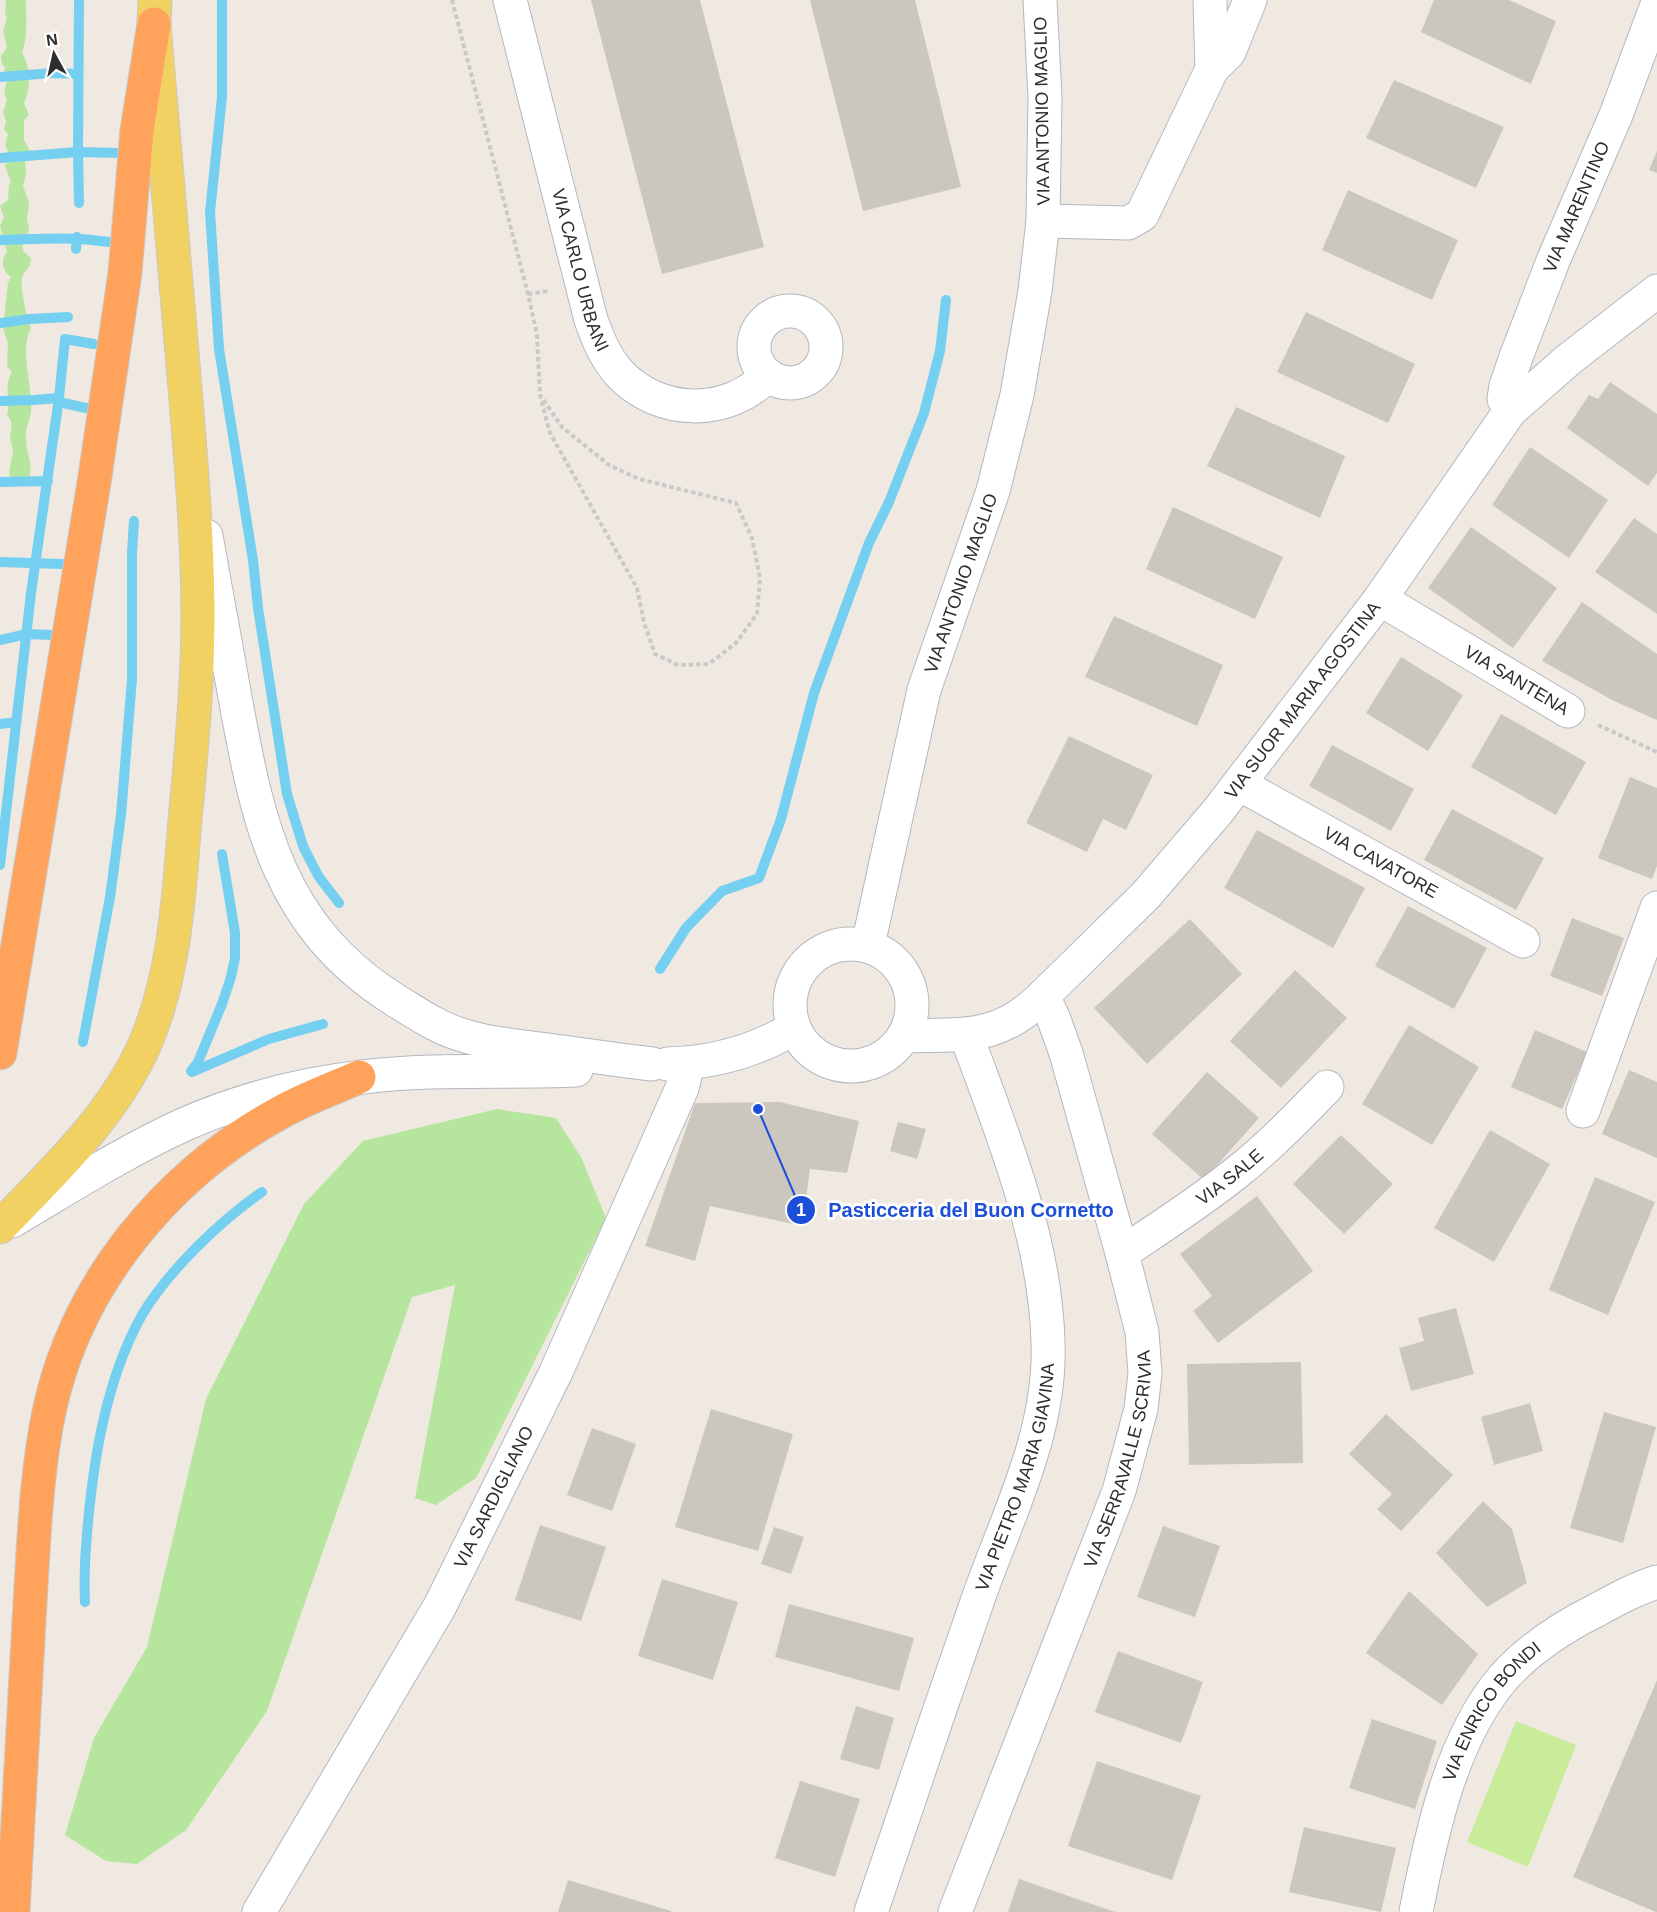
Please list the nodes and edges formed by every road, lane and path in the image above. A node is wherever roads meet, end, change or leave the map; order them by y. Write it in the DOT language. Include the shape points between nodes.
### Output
graph roads {
  1 [pos="452,0"];
  2 [pos="510,0"];
  3 [pos="1040,0"];
  4 [pos="1210,0"];
  5 [pos="1250,0"];
  6 [pos="1657,4"];
  7 [pos="154,12"];
  8 [pos="1212,69"];
  9 [pos="1042,221"];
  10 [pos="550,290"];
  11 [pos="1657,291"];
  12 [pos="528,294"];
  13 [pos="768,375"];
  14 [pos="540,395"];
  15 [pos="1510,411"];
  16 [pos="190,446"];
  17 [pos="1380,599"];
  18 [pos="1568,711"];
  19 [pos="1657,752"];
  20 [pos="1239,784"];
  21 [pos="1657,908"];
  22 [pos="1523,941"];
  23 [pos="868,945"];
  24 [pos="1044,996"];
  25 [pos="794,1028"];
  26 [pos="966,1035"];
  27 [pos="904,1036"];
  28 [pos="0,1053"];
  29 [pos="652,1064"];
  30 [pos="688,1064"];
  31 [pos="359,1077"];
  32 [pos="1327,1088"];
  33 [pos="1583,1111"];
  34 [pos="0,1227"];
  35 [pos="1122,1253"];
  36 [pos="1657,1582"];
  37 [pos="13,1912"];
  38 [pos="260,1912"];
  39 [pos="871,1912"];
  40 [pos="955,1912"];
  41 [pos="1416,1912"];
  1 -- 12 [label="path"];
  2 -- 13 [label="street, VIA CARLO URBANI" via="591,320 603,351 634,386 662,402 676,405 733,400 758,386"];
  3 -- 9 [label="street, VIA ANTONIO MAGLIO" via="1045,106"];
  4 -- 8 [label="street, VIA ANTONIO MAGLIO"];
  5 -- 8 [label="street, VIA ANTONIO MAGLIO" via="1229,52"];
  6 -- 15 [label="street, VIA MARENTINO" via="1616,115 1523,338 1506,386 1504,399"];
  7 -- 16 [label="main road"];
  7 -- 28 [label="highway" via="137,130 125,273 96,472"];
  8 -- 9 [label="street, VIA ANTONIO MAGLIO" via="1142,215 1128,223"];
  9 -- 23 [label="street, VIA ANTONIO MAGLIO" via="1035,291 1006,442 993,491 924,690"];
  10 -- 12 [label="path"];
  11 -- 15 [label="street, VIA SUOR MARIA AGOSTINA"];
  12 -- 14 [label="path" via="537,335"];
  14 -- 14 [label="path" via="550,433 637,588 655,654 678,666 709,664 736,643 757,614 760,578 752,538 736,502 639,479 609,465 562,427"];
  15 -- 17 [label="street, VIA SUOR MARIA AGOSTINA"];
  16 -- 29 [label="street" via="254,795 275,859 309,920 337,954 375,987 457,1034 502,1044"];
  16 -- 34 [label="main road" via="197,660 177,920 167,972 146,1042 117,1094 80,1142"];
  17 -- 18 [label="street, VIA SANTENA"];
  17 -- 20 [label="street, VIA SUOR MARIA AGOSTINA"];
  18 -- 19 [label="path, VIA SANTENA"];
  20 -- 22 [label="street, VIA CAVATORE"];
  20 -- 24 [label="street, VIA SUOR MARIA AGOSTINA" via="1146,895"];
  21 -- 33 [label="street"];
  23 -- 25 [label="street" via="837,945 817,954 802,968 792,987 789,1007"];
  23 -- 27 [label="street" via="894,961 906,977 912,996 911,1017"];
  24 -- 26 [label="street, VIA SUOR MARIA AGOSTINA" via="1011,1022"];
  24 -- 35 [label="street, VIA SERRAVALLE SCRIVIA" via="1066,1053"];
  25 -- 27 [label="street" via="819,1057 837,1065 875,1062 892,1051"];
  25 -- 30 [label="street" via="750,1050"];
  26 -- 27 [label="street, VIA SUOR MARIA AGOSTINA"];
  26 -- 39 [label="street, VIA PIETRO MARIA GIAVINA" via="1030,1224 1048,1328 1047,1379 1038,1430 1022,1481 977,1600"];
  29 -- 30 [label="street"];
  29 -- 31 [label="street"];
  30 -- 38 [label="street, VIA SARDIGLIANO" via="682,1088 556,1372 440,1606"];
  31 -- 34 [label="street" via="275,1094 184,1125"];
  31 -- 37 [label="highway" via="251,1130 170,1194 111,1266 85,1309 65,1355 49,1412 37,1489"];
  32 -- 35 [label="street, VIA SALE" via="1237,1172"];
  35 -- 40 [label="street, VIA SERRAVALLE SCRIVIA" via="1145,1360 1141,1409 1132,1445 1119,1491"];
  36 -- 41 [label="street, VIA ENRICO BONDI" via="1613,1600 1563,1629 1515,1666 1496,1688 1458,1753 1445,1789"];
}
